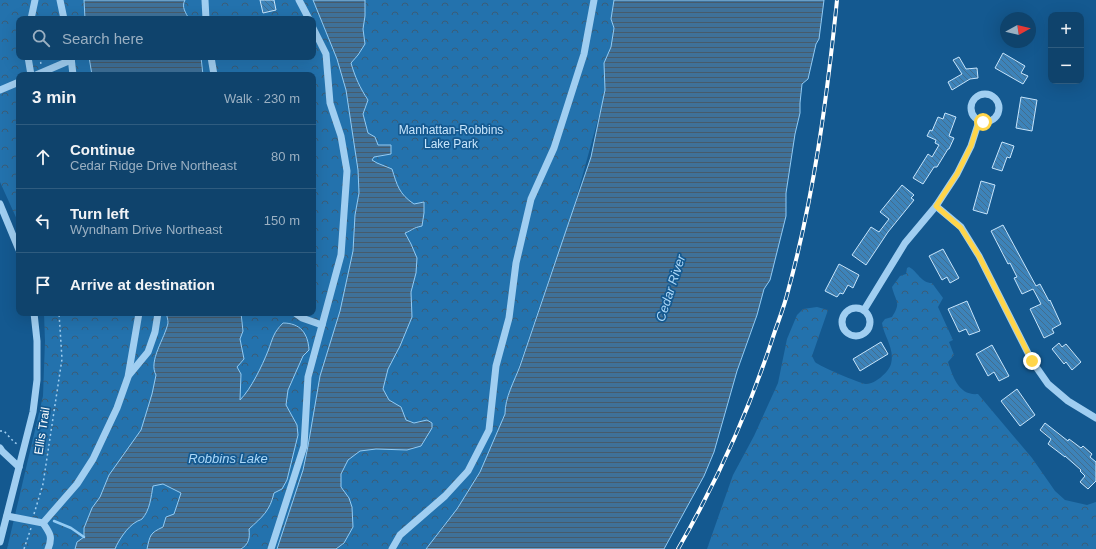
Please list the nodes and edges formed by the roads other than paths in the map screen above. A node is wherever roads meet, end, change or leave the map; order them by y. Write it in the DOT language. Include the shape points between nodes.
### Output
graph roads {
  1 [pos="35,0"];
  2 [pos="60,0"];
  3 [pos="205,0"];
  4 [pos="299,0"];
  5 [pos="594,0"];
  6 [pos="32,16"];
  7 [pos="63,16"];
  8 [pos="206,16"];
  9 [pos="307,16"];
  10 [pos="316,34"];
  11 [pos="28,60"];
  12 [pos="67,60"];
  13 [pos="71,60"];
  14 [pos="212,60"];
  15 [pos="30,72"];
  16 [pos="42,72"];
  17 [pos="73,72"];
  18 [pos="214,72"];
  19 [pos="16,83"];
  20 [pos="0,90"];
  21 [pos="979,121"];
  22 [pos="0,204"];
  23 [pos="936,206"];
  24 [pos="16,243"];
  25 [pos="864,310"];
  26 [pos="34,316"];
  27 [pos="138,316"];
  28 [pos="158,316"];
  29 [pos="299,316"];
  30 [pos="322,324"];
  31 [pos="128,377"];
  32 [pos="1096,418"];
  33 [pos="0,448"];
  34 [pos="19,467"];
  35 [pos="7,516"];
  36 [pos="43,523"];
  37 [pos="0,542"];
  38 [pos="48,549"];
  39 [pos="271,549"];
  40 [pos="392,549"];
  1 -- 6 [label="street"];
  2 -- 7 [label="street"];
  3 -- 8 [label="street"];
  4 -- 9 [label="street"];
  5 -- 40 [label="street" via="584,54 554,148 531,199 516,263 509,318 496,366 490,430 468,471 445,496 400,535"];
  10 -- 30 [label="street" via="326,54 330,103 341,136 347,171 341,255"];
  11 -- 15 [label="street"];
  12 -- 16 [label="street"];
  13 -- 17 [label="street"];
  14 -- 18 [label="street"];
  19 -- 20 [label="street"];
  21 -- 21 [label="street" via="972,114 974,100 982,95 991,95 998,101 998,114 992,121"];
  21 -- 23 [label="street" via="957,174"];
  22 -- 24 [label="street"];
  23 -- 25 [label="street" via="905,243"];
  23 -- 32 [label="street" via="961,228 979,256 1032,361 1048,384 1068,401"];
  25 -- 25 [label="street" via="870,318 870,327 864,334 854,336 843,328 842,319 847,311 856,307"];
  26 -- 34 [label="street" via="38,380"];
  27 -- 31 [label="street"];
  28 -- 31 [label="street" via="156,332 148,352"];
  29 -- 30 [label="street"];
  30 -- 39 [label="street" via="308,378 304,446"];
  31 -- 36 [label="street" via="117,408 93,459 77,484"];
  33 -- 34 [label="street"];
  34 -- 35 [label="street"];
  35 -- 36 [label="street"];
  35 -- 37 [label="street"];
  36 -- 38 [label="street" via="50,532"];
}
